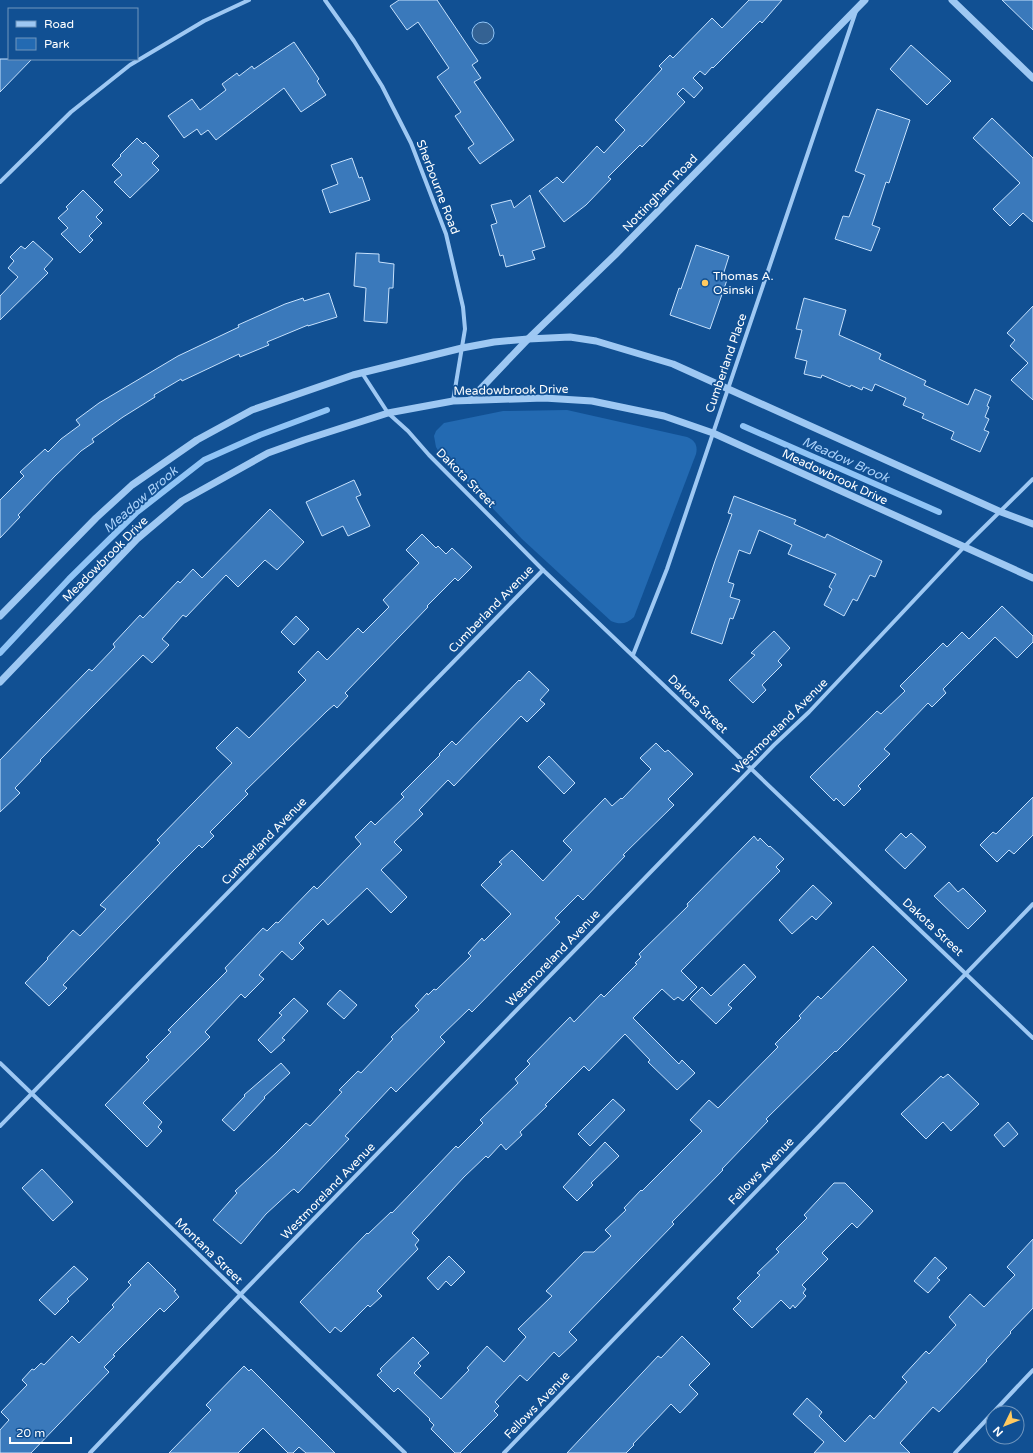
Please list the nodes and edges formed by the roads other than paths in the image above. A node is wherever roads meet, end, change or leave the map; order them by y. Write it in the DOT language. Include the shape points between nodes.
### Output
graph roads {
  1 [pos="248,0"];
  2 [pos="325,0"];
  3 [pos="865,0"];
  4 [pos="952,0"];
  5 [pos="857,8"];
  6 [pos="1033,78"];
  7 [pos="0,182"];
  8 [pos="528,339"];
  9 [pos="462,348"];
  10 [pos="362,373"];
  11 [pos="728,388"];
  12 [pos="470,400"];
  13 [pos="453,401"];
  14 [pos="388,413"];
  15 [pos="713,433"];
  16 [pos="1033,479"];
  17 [pos="1001,512"];
  18 [pos="1033,524"];
  19 [pos="965,546"];
  20 [pos="543,570"];
  21 [pos="1033,578"];
  22 [pos="0,616"];
  23 [pos="633,655"];
  24 [pos="0,682"];
  25 [pos="751,769"];
  26 [pos="1033,904"];
  27 [pos="967,973"];
  28 [pos="1033,1038"];
  29 [pos="0,1063"];
  30 [pos="32,1094"];
  31 [pos="0,1126"];
  32 [pos="240,1295"];
  33 [pos="1033,1370"];
  34 [pos="90,1453"];
  35 [pos="405,1453"];
  36 [pos="504,1453"];
  37 [pos="955,1453"];
  1 -- 7 [label="street" via="130,65 71,112"];
  2 -- 9 [label="street, Sherbourne Road" via="382,86 411,143 446,234 463,307 465,329"];
  3 -- 5 [label="street, Nottingham Road"];
  4 -- 6 [label="street"];
  5 -- 8 [label="street, Nottingham Road" via="615,255"];
  5 -- 11 [label="street, Cumberland Place"];
  8 -- 9 [label="street"];
  8 -- 11 [label="street" via="570,337 596,341 673,364"];
  8 -- 12 [label="street, Nottingham Road"];
  9 -- 10 [label="street"];
  9 -- 13 [label="street, Sherbourne Road"];
  10 -- 14 [label="street, Dakota Street"];
  10 -- 22 [label="street" via="252,410 197,440 132,485"];
  11 -- 15 [label="street, Cumberland Place"];
  11 -- 17 [label="street"];
  12 -- 13 [label="street, Meadowbrook Drive"];
  12 -- 15 [label="street, Meadowbrook Drive" via="544,398 592,401 664,416"];
  13 -- 14 [label="street, Meadowbrook Drive"];
  14 -- 20 [label="street, Dakota Street"];
  14 -- 24 [label="street, Meadowbrook Drive" via="268,453 182,501 137,539"];
  15 -- 19 [label="street, Meadowbrook Drive"];
  15 -- 23 [label="street, Cumberland Place" via="667,569"];
  16 -- 17 [label="street, Westmoreland Avenue"];
  17 -- 18 [label="street"];
  17 -- 19 [label="street, Westmoreland Avenue"];
  19 -- 21 [label="street, Meadowbrook Drive"];
  19 -- 25 [label="street, Westmoreland Avenue" via="809,712"];
  20 -- 23 [label="street, Dakota Street"];
  20 -- 30 [label="street, Cumberland Avenue"];
  23 -- 25 [label="street, Dakota Street"];
  25 -- 27 [label="street, Dakota Street"];
  25 -- 32 [label="street, Westmoreland Avenue"];
  26 -- 27 [label="street, Fellows Avenue"];
  27 -- 28 [label="street, Dakota Street"];
  27 -- 36 [label="street, Fellows Avenue"];
  29 -- 30 [label="street, Montana Street"];
  30 -- 31 [label="street, Cumberland Avenue"];
  30 -- 32 [label="street, Montana Street"];
  32 -- 34 [label="street, Westmoreland Avenue"];
  32 -- 35 [label="street, Montana Street"];
  33 -- 37 [label="street"];
}
